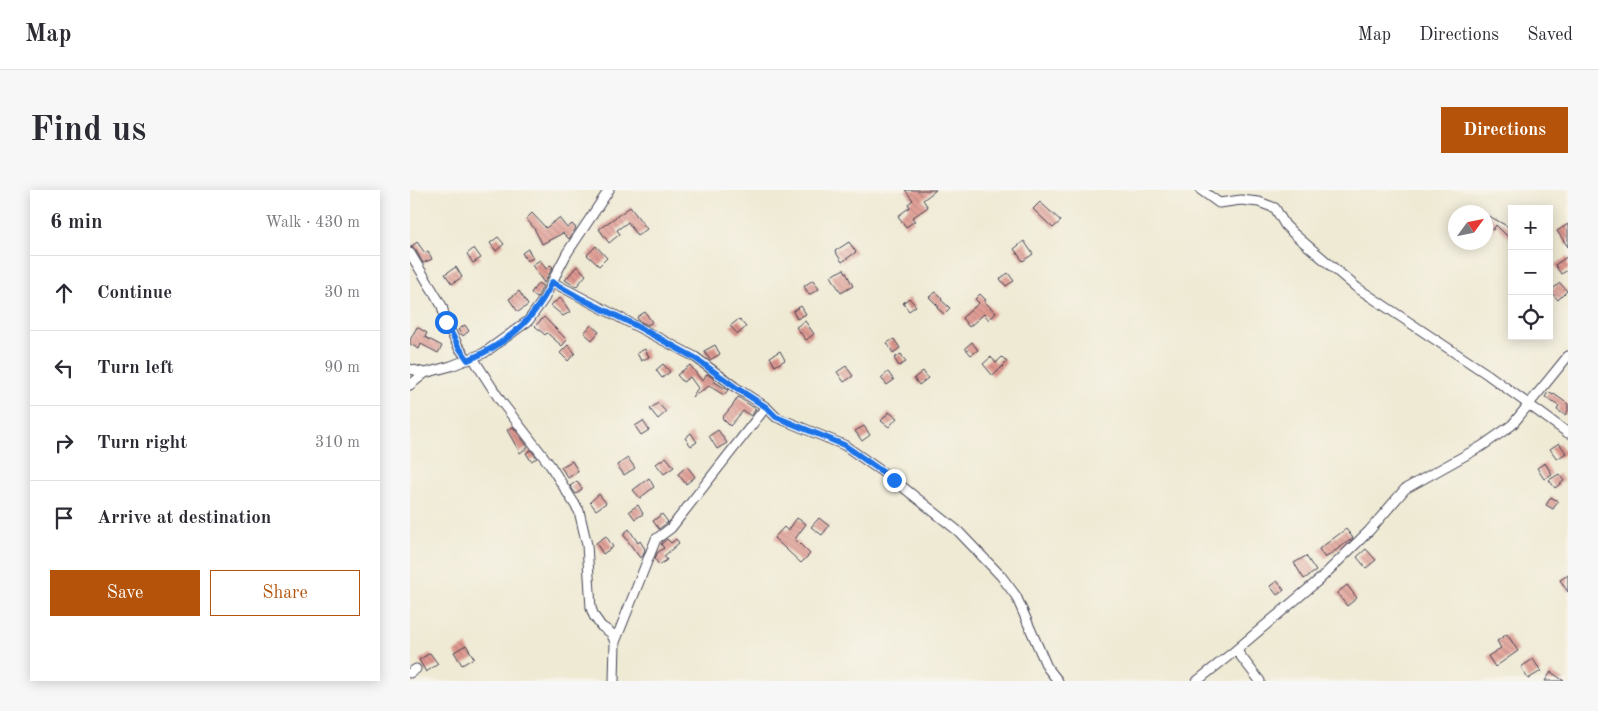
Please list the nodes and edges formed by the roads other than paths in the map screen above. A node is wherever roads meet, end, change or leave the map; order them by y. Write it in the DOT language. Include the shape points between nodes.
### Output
graph roads {
  1 [pos="609,190"];
  2 [pos="1201,190"];
  3 [pos="410,252"];
  4 [pos="552,282"];
  5 [pos="1568,356"];
  6 [pos="470,359"];
  7 [pos="410,369"];
  8 [pos="425,373"];
  9 [pos="410,385"];
  10 [pos="1530,405"];
  11 [pos="766,407"];
  12 [pos="1568,433"];
  13 [pos="615,642"];
  14 [pos="1236,650"];
  15 [pos="614,681"];
  16 [pos="1058,681"];
  17 [pos="1197,681"];
  18 [pos="1260,681"];
  1 -- 4 [label="street" via="567,253"];
  2 -- 10 [label="street" via="1219,203 1241,200 1275,208 1294,234 1356,287"];
  3 -- 6 [label="street" via="442,306 458,346"];
  4 -- 6 [label="street" via="528,321 484,353"];
  4 -- 11 [label="street" via="695,358"];
  5 -- 10 [label="street"];
  6 -- 8 [label="street"];
  6 -- 13 [label="street" via="550,465 579,511 587,545 594,616"];
  7 -- 8 [label="street"];
  8 -- 9 [label="street"];
  10 -- 12 [label="street"];
  10 -- 14 [label="street" via="1512,425 1482,446 1405,489 1369,531 1320,579"];
  11 -- 13 [label="street" via="671,528 656,539"];
  11 -- 16 [label="street" via="776,417 844,445 958,531 1016,596 1047,667"];
  13 -- 15 [label="street"];
  14 -- 17 [label="street"];
  14 -- 18 [label="street"];
}
